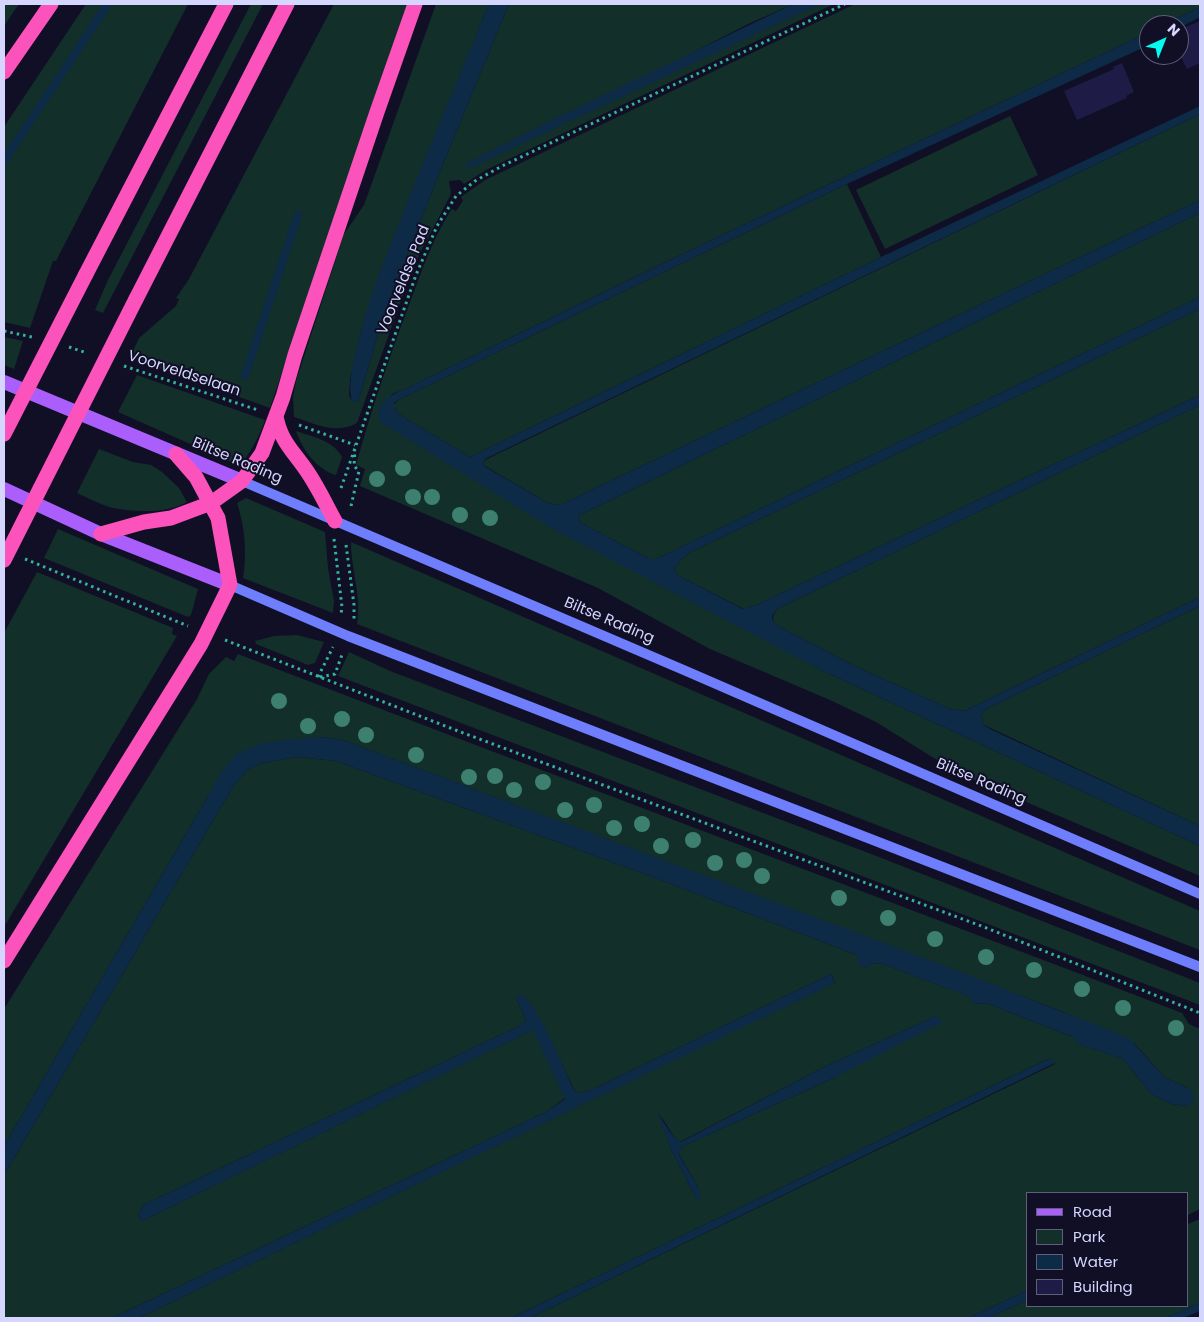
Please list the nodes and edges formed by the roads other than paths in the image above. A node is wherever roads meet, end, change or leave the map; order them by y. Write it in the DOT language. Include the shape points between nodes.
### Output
graph roads {
  1 [pos="51,4"];
  2 [pos="226,4"];
  3 [pos="287,4"];
  4 [pos="415,4"];
  5 [pos="4,72"];
  6 [pos="4,382"];
  7 [pos="276,416"];
  8 [pos="4,434"];
  9 [pos="176,454"];
  10 [pos="242,481"];
  11 [pos="4,489"];
  12 [pos="211,503"];
  13 [pos="341,524"];
  14 [pos="101,534"];
  15 [pos="4,560"];
  16 [pos="230,585"];
  17 [pos="1200,894"];
  18 [pos="4,961"];
  19 [pos="1200,968"];
  1 -- 5 [label="highway"];
  2 -- 8 [label="highway, bridge"];
  3 -- 15 [label="highway, bridge"];
  4 -- 7 [label="highway"];
  6 -- 9 [label="main road, Biltse Rading"];
  7 -- 10 [label="highway" via="262,453"];
  7 -- 13 [label="highway" via="278,431"];
  9 -- 10 [label="main road, Biltse Rading"];
  9 -- 12 [label="highway" via="196,477"];
  10 -- 12 [label="highway"];
  10 -- 13 [label="main road, Biltse Rading"];
  11 -- 14 [label="main road"];
  12 -- 14 [label="highway" via="171,518"];
  12 -- 16 [label="highway" via="218,518"];
  13 -- 17 [label="main road, Biltse Rading"];
  14 -- 16 [label="main road"];
  16 -- 18 [label="highway" via="202,644"];
  16 -- 19 [label="main road" via="337,632"];
}
